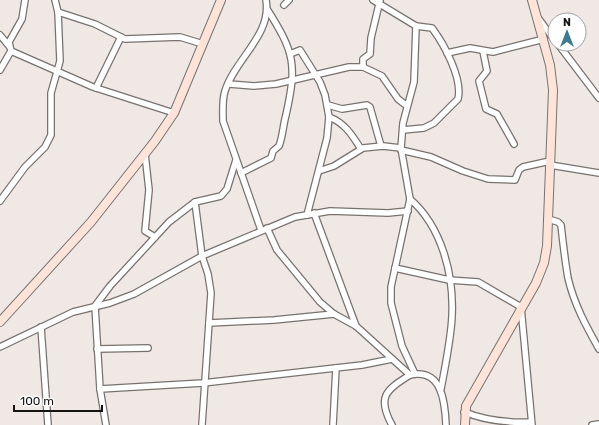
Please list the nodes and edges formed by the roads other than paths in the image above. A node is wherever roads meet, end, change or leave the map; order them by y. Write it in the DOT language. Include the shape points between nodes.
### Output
graph roads {
  1 [pos="25,0"];
  2 [pos="55,0"];
  3 [pos="221,0"];
  4 [pos="266,0"];
  5 [pos="289,0"];
  6 [pos="373,0"];
  7 [pos="532,0"];
  8 [pos="380,2"];
  9 [pos="284,5"];
  10 [pos="267,9"];
  11 [pos="58,12"];
  12 [pos="538,19"];
  13 [pos="416,26"];
  14 [pos="547,31"];
  15 [pos="0,35"];
  16 [pos="121,37"];
  17 [pos="544,39"];
  18 [pos="203,44"];
  19 [pos="10,48"];
  20 [pos="483,51"];
  21 [pos="564,52"];
  22 [pos="447,53"];
  23 [pos="290,54"];
  24 [pos="363,67"];
  25 [pos="0,70"];
  26 [pos="58,71"];
  27 [pos="316,75"];
  28 [pos="293,81"];
  29 [pos="228,84"];
  30 [pos="96,88"];
  31 [pos="599,98"];
  32 [pos="328,105"];
  33 [pos="408,106"];
  34 [pos="174,113"];
  35 [pos="329,117"];
  36 [pos="403,130"];
  37 [pos="514,144"];
  38 [pos="381,146"];
  39 [pos="361,149"];
  40 [pos="401,149"];
  41 [pos="145,154"];
  42 [pos="236,160"];
  43 [pos="550,163"];
  44 [pos="319,171"];
  45 [pos="241,173"];
  46 [pos="599,173"];
  47 [pos="410,199"];
  48 [pos="0,201"];
  49 [pos="195,202"];
  50 [pos="408,211"];
  51 [pos="314,213"];
  52 [pos="307,214"];
  53 [pos="548,219"];
  54 [pos="264,229"];
  55 [pos="155,237"];
  56 [pos="202,256"];
  57 [pos="396,268"];
  58 [pos="449,280"];
  59 [pos="95,306"];
  60 [pos="521,306"];
  61 [pos="334,314"];
  62 [pos="0,322"];
  63 [pos="210,323"];
  64 [pos="356,326"];
  65 [pos="41,327"];
  66 [pos="0,347"];
  67 [pos="148,348"];
  68 [pos="97,349"];
  69 [pos="599,349"];
  70 [pos="392,359"];
  71 [pos="336,368"];
  72 [pos="412,375"];
  73 [pos="203,383"];
  74 [pos="100,389"];
  75 [pos="441,389"];
  76 [pos="464,412"];
  77 [pos="532,424"];
  78 [pos="599,424"];
  79 [pos="48,425"];
  80 [pos="106,425"];
  81 [pos="202,425"];
  82 [pos="333,425"];
  83 [pos="392,425"];
  84 [pos="446,425"];
  85 [pos="465,425"];
  86 [pos="592,425"];
  1 -- 19 [label="street" via="22,19 9,42"];
  2 -- 11 [label="street"];
  3 -- 18 [label="street"];
  4 -- 10 [label="street"];
  5 -- 9 [label="street"];
  6 -- 8 [label="street"];
  7 -- 12 [label="street"];
  8 -- 13 [label="street"];
  8 -- 24 [label="street" via="371,38 370,54 363,59"];
  10 -- 23 [label="street" via="277,24"];
  10 -- 29 [label="street" via="261,31"];
  11 -- 16 [label="street" via="100,26"];
  11 -- 26 [label="street"];
  12 -- 14 [label="street"];
  12 -- 17 [label="street"];
  13 -- 22 [label="street" via="432,28"];
  13 -- 33 [label="street" via="414,82"];
  15 -- 19 [label="street"];
  16 -- 18 [label="street" via="130,39 180,36"];
  16 -- 30 [label="street"];
  17 -- 20 [label="street" via="493,52"];
  17 -- 43 [label="street" via="553,90"];
  18 -- 34 [label="street"];
  19 -- 25 [label="street"];
  19 -- 26 [label="street"];
  20 -- 22 [label="street" via="470,48"];
  20 -- 37 [label="street" via="487,71 479,81 486,108 497,114"];
  21 -- 31 [label="street"];
  22 -- 36 [label="street" via="457,78 458,99 434,123 424,128"];
  23 -- 27 [label="street" via="300,50"];
  23 -- 28 [label="street"];
  24 -- 27 [label="street" via="349,67"];
  24 -- 33 [label="street" via="382,76 398,99"];
  26 -- 30 [label="street"];
  26 -- 48 [label="street" via="51,93 51,135 45,147 25,167"];
  27 -- 28 [label="street"];
  27 -- 32 [label="street"];
  28 -- 29 [label="street" via="254,86"];
  28 -- 45 [label="street" via="280,146 273,151 271,158"];
  29 -- 42 [label="street" via="222,105 223,121"];
  30 -- 34 [label="street"];
  32 -- 35 [label="street"];
  32 -- 38 [label="street" via="342,109 367,105 370,107"];
  33 -- 36 [label="street"];
  34 -- 41 [label="street"];
  35 -- 39 [label="street" via="347,128"];
  35 -- 44 [label="street" via="329,128"];
  36 -- 40 [label="street"];
  38 -- 39 [label="street"];
  38 -- 40 [label="street"];
  39 -- 44 [label="street" via="334,166"];
  40 -- 43 [label="street" via="431,156 488,179 515,180 523,167"];
  40 -- 47 [label="street"];
  41 -- 55 [label="street" via="149,190 145,231"];
  41 -- 62 [label="street" via="91,222"];
  42 -- 45 [label="street"];
  42 -- 49 [label="street" via="227,189 221,196"];
  43 -- 46 [label="street"];
  43 -- 53 [label="street"];
  44 -- 52 [label="street"];
  45 -- 54 [label="street"];
  47 -- 50 [label="street"];
  47 -- 58 [label="street" via="426,215 437,236"];
  49 -- 55 [label="street" via="169,222"];
  49 -- 56 [label="street"];
  50 -- 51 [label="street"];
  50 -- 57 [label="street"];
  51 -- 52 [label="street"];
  51 -- 64 [label="street"];
  52 -- 54 [label="street"];
  53 -- 60 [label="street" via="544,263 536,283"];
  53 -- 69 [label="street" via="561,225 572,291 580,316"];
  54 -- 56 [label="street"];
  54 -- 61 [label="street" via="286,262 320,302"];
  55 -- 59 [label="street"];
  56 -- 59 [label="street" via="134,294"];
  56 -- 63 [label="street" via="211,292"];
  57 -- 58 [label="street"];
  57 -- 72 [label="street" via="391,287 391,303"];
  58 -- 60 [label="street" via="478,282"];
  58 -- 75 [label="street" via="452,318"];
  59 -- 65 [label="street" via="74,312"];
  59 -- 68 [label="street"];
  60 -- 76 [label="street"];
  60 -- 77 [label="street"];
  61 -- 63 [label="street"];
  61 -- 64 [label="street"];
  63 -- 73 [label="street"];
  64 -- 70 [label="street"];
  65 -- 66 [label="street"];
  65 -- 79 [label="street"];
  67 -- 68 [label="street"];
  68 -- 74 [label="street"];
  70 -- 71 [label="street"];
  70 -- 72 [label="street"];
  71 -- 73 [label="street"];
  71 -- 82 [label="street"];
  72 -- 75 [label="street" via="435,380"];
  72 -- 83 [label="street" via="399,382 385,395 385,414"];
  73 -- 74 [label="street"];
  73 -- 81 [label="street"];
  74 -- 80 [label="street"];
  75 -- 84 [label="street"];
  76 -- 77 [label="street" via="480,419"];
  76 -- 85 [label="street"];
  78 -- 86 [label="street"];
}
